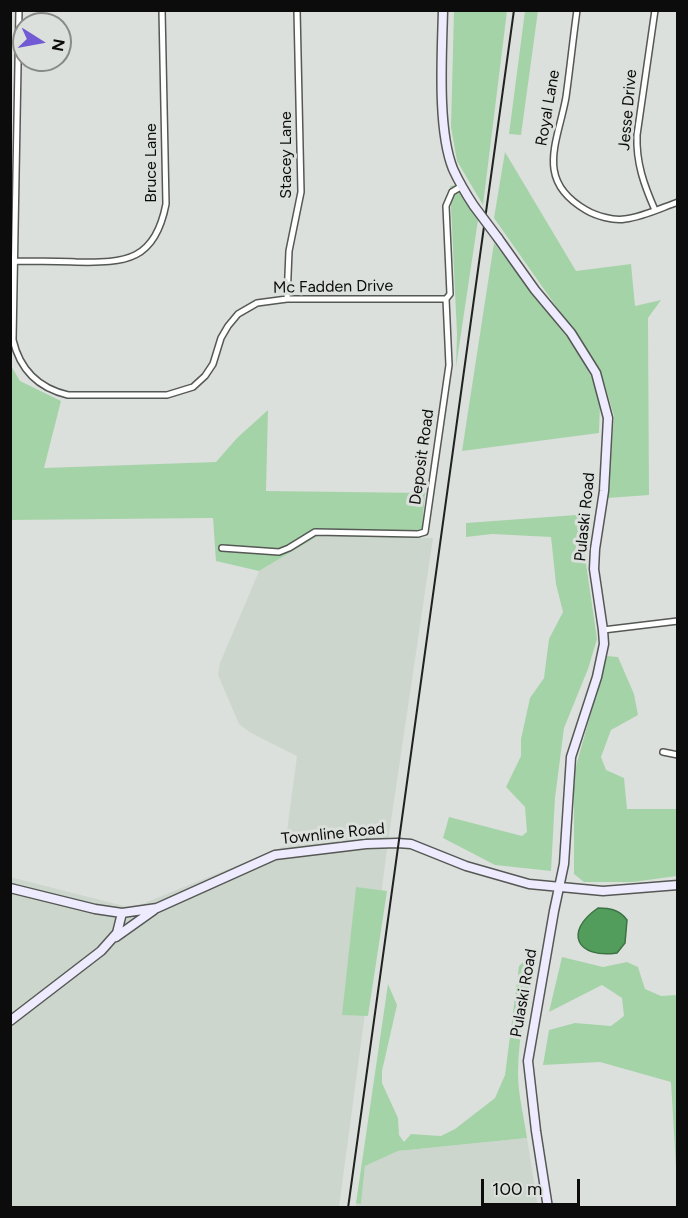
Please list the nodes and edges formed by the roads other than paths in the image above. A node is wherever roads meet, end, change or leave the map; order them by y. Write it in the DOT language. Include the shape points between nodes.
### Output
graph roads {
  1 [pos="162,10"];
  2 [pos="297,10"];
  3 [pos="442,10"];
  4 [pos="577,10"];
  5 [pos="655,10"];
  6 [pos="19,72"];
  7 [pos="462,186"];
  8 [pos="678,202"];
  9 [pos="655,210"];
  10 [pos="15,261"];
  11 [pos="287,299"];
  12 [pos="446,299"];
  13 [pos="12,323"];
  14 [pos="222,548"];
  15 [pos="678,621"];
  16 [pos="603,630"];
  17 [pos="663,752"];
  18 [pos="678,754"];
  19 [pos="678,885"];
  20 [pos="559,887"];
  21 [pos="10,888"];
  22 [pos="157,908"];
  23 [pos="122,913"];
  24 [pos="113,939"];
  25 [pos="10,1021"];
  26 [pos="548,1208"];
  1 -- 10 [label="street, Bruce Lane" via="166,204 159,229 143,249 122,261"];
  2 -- 11 [label="street, Stacey Lane" via="301,192 289,251"];
  3 -- 7 [label="main road, Pulaski Road" via="444,123 451,161"];
  4 -- 9 [label="street, Royal Lane" via="566,97 553,151 560,186 572,202 607,218 624,220"];
  5 -- 9 [label="street, Jesse Drive" via="636,156"];
  6 -- 10 [label="street, Mc Fadden Drive"];
  7 -- 12 [label="street, Deposit Road" via="453,192 446,206 450,294"];
  7 -- 16 [label="main road, Pulaski Road, bridge" via="597,373 608,417 594,569"];
  8 -- 9 [label="street, Royal Lane"];
  10 -- 13 [label="street, Mc Fadden Drive"];
  11 -- 12 [label="street, Mc Fadden Drive"];
  11 -- 13 [label="street, Mc Fadden Drive" via="257,303 238,314 221,339 205,376 193,387 167,395 88,396 53,392 25,370 16,355"];
  12 -- 14 [label="street, Deposit Road" via="449,365 425,532 315,532 279,552"];
  15 -- 16 [label="street"];
  16 -- 20 [label="main road, Pulaski Road" via="597,677 571,757 565,856"];
  17 -- 18 [label="street"];
  19 -- 20 [label="main road, Townline Road" via="603,891"];
  20 -- 22 [label="main road, Townline Road" via="529,884 466,866 411,844 367,844 275,855"];
  20 -- 26 [label="main road, Pulaski Road" via="528,1061"];
  21 -- 23 [label="main road, Townline Road"];
  22 -- 23 [label="main road, Townline Road"];
  22 -- 24 [label="main road"];
  23 -- 24 [label="main road" via="120,928"];
  24 -- 25 [label="main road"];
}
